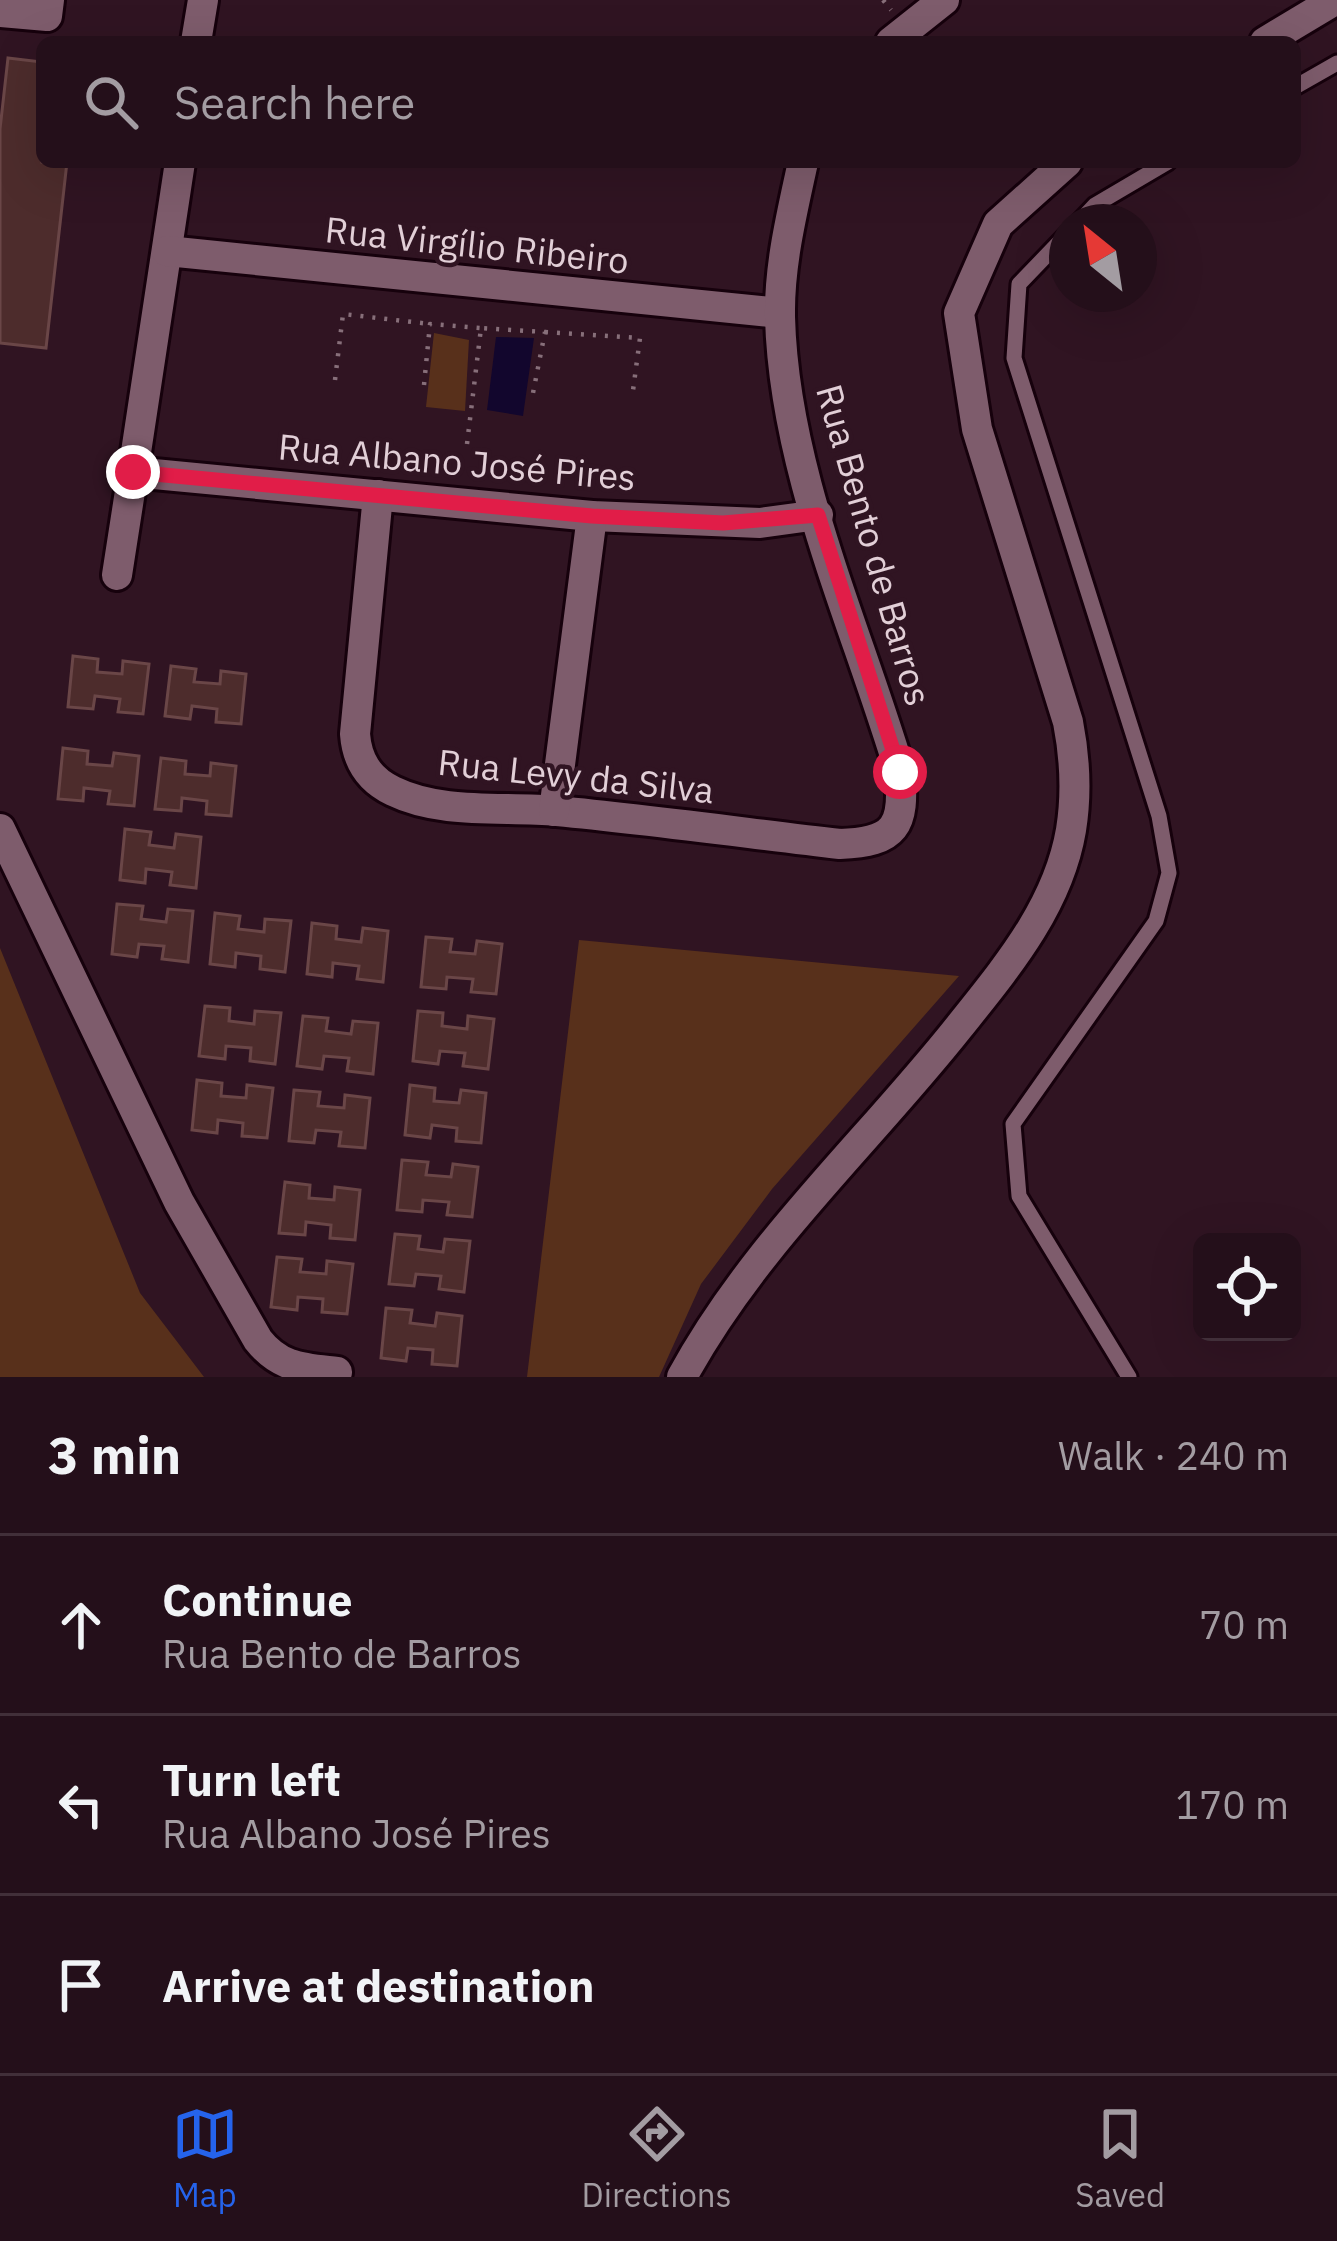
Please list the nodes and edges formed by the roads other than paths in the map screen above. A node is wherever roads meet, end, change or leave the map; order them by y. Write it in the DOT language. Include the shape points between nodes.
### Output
graph roads {
  1 [pos="50,0"];
  2 [pos="203,0"];
  3 [pos="944,0"];
  4 [pos="1335,0"];
  5 [pos="0,12"];
  6 [pos="198,36"];
  7 [pos="899,36"];
  8 [pos="1275,36"];
  9 [pos="1337,62"];
  10 [pos="1301,83"];
  11 [pos="179,168"];
  12 [pos="802,168"];
  13 [pos="1060,168"];
  14 [pos="1158,168"];
  15 [pos="1097,204"];
  16 [pos="167,251"];
  17 [pos="1049,253"];
  18 [pos="780,313"];
  19 [pos="133,472"];
  20 [pos="378,495"];
  21 [pos="818,515"];
  22 [pos="592,516"];
  23 [pos="117,575"];
  24 [pos="903,807"];
  25 [pos="554,811"];
  26 [pos="0,829"];
  27 [pos="338,1372"];
  28 [pos="682,1377"];
  29 [pos="1130,1377"];
  1 -- 5 [label="street" via="47,16"];
  2 -- 6 [label="street"];
  3 -- 7 [label="street"];
  4 -- 8 [label="street"];
  9 -- 10 [label="lane"];
  11 -- 16 [label="street"];
  12 -- 18 [label="street, Rua Bento de Barros"];
  13 -- 28 [label="street" via="998,224 959,313 977,429 1076,765 1059,872 1026,942 770,1246"];
  14 -- 15 [label="lane"];
  16 -- 18 [label="street, Rua Virgílio Ribeiro"];
  16 -- 19 [label="street"];
  17 -- 29 [label="lane" via="1019,284 1014,358 1159,816 1169,873 1156,920 1013,1124 1019,1196"];
  18 -- 21 [label="street, Rua Bento de Barros" via="784,376"];
  19 -- 20 [label="street, Rua Albano José Pires"];
  19 -- 23 [label="street"];
  20 -- 22 [label="street, Rua Albano José Pires"];
  20 -- 25 [label="street, Rua Levy da Silva" via="357,755 393,792 433,804"];
  21 -- 22 [label="street, Rua Albano José Pires" via="742,523"];
  21 -- 24 [label="street, Rua Bento de Barros" via="900,772"];
  22 -- 25 [label="street"];
  24 -- 25 [label="street, Rua Levy da Silva" via="892,830 874,842 840,844"];
  26 -- 27 [label="street" via="169,1182 258,1340 290,1367"];
}
